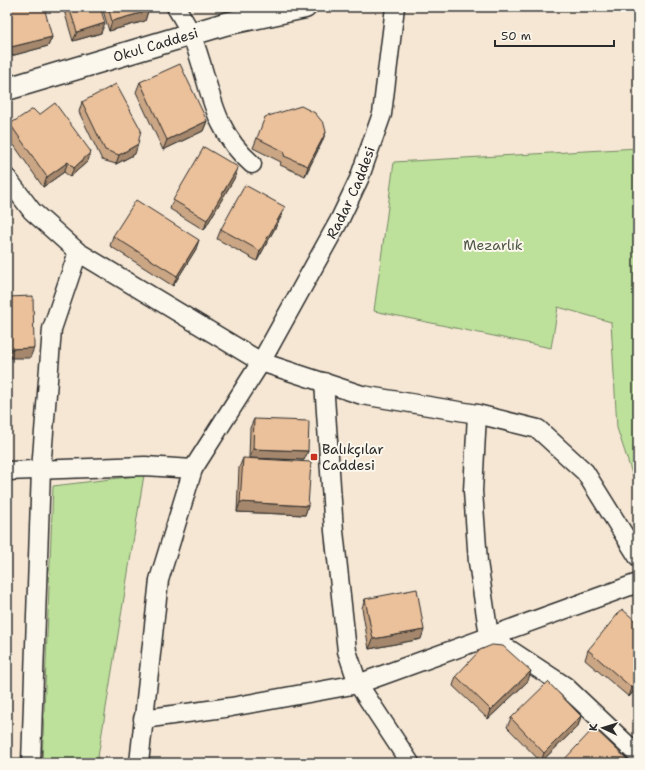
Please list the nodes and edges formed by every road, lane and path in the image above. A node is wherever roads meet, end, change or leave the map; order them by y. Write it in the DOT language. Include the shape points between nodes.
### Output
graph roads {
  1 [pos="176,7"];
  2 [pos="305,7"];
  3 [pos="395,7"];
  4 [pos="191,34"];
  5 [pos="7,89"];
  6 [pos="252,164"];
  7 [pos="7,178"];
  8 [pos="78,252"];
  9 [pos="261,362"];
  10 [pos="324,382"];
  11 [pos="478,414"];
  12 [pos="193,469"];
  13 [pos="42,470"];
  14 [pos="7,471"];
  15 [pos="638,557"];
  16 [pos="638,583"];
  17 [pos="489,636"];
  18 [pos="358,684"];
  19 [pos="142,719"];
  20 [pos="638,755"];
  21 [pos="31,763"];
  22 [pos="139,763"];
  23 [pos="410,763"];
  1 -- 4 [label="street"];
  2 -- 4 [label="main road, Okul Caddesi"];
  3 -- 9 [label="street, Radar Caddesi" via="382,114 359,179 339,221"];
  4 -- 5 [label="main road, Okul Caddesi"];
  4 -- 6 [label="street" via="222,127 235,147"];
  7 -- 8 [label="street" via="32,211"];
  8 -- 9 [label="street"];
  8 -- 13 [label="street" via="52,329"];
  9 -- 10 [label="street"];
  9 -- 12 [label="street, Radar Caddesi"];
  10 -- 11 [label="street" via="362,395"];
  10 -- 18 [label="street" via="334,531 347,651"];
  11 -- 15 [label="street" via="538,429 585,472"];
  11 -- 17 [label="street" via="473,491 478,562"];
  12 -- 13 [label="street" via="145,466"];
  12 -- 19 [label="street, Radar Caddesi" via="159,580"];
  13 -- 14 [label="street"];
  13 -- 21 [label="street"];
  16 -- 17 [label="street"];
  17 -- 18 [label="street"];
  17 -- 20 [label="street" via="565,686"];
  18 -- 19 [label="street" via="231,707"];
  18 -- 23 [label="street"];
  19 -- 22 [label="street, Radar Caddesi"];
}
